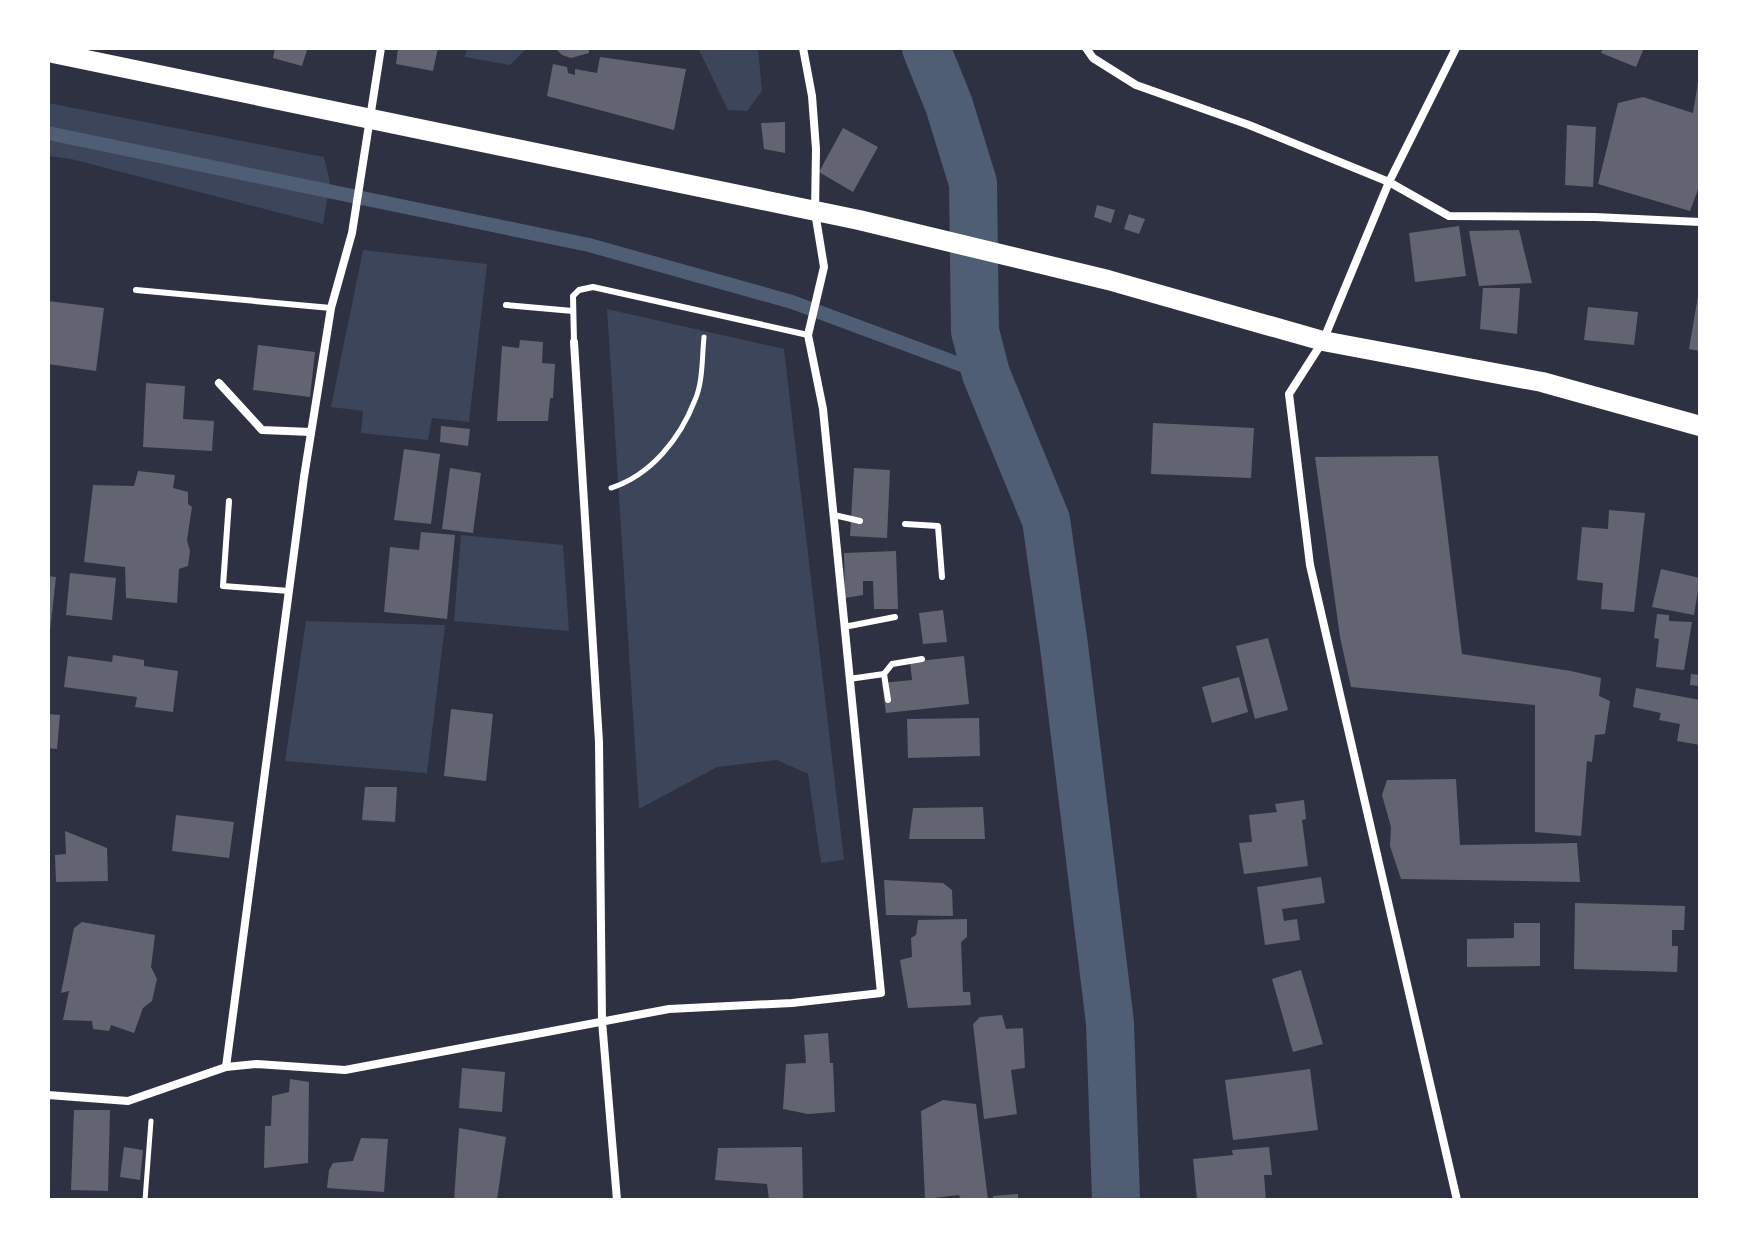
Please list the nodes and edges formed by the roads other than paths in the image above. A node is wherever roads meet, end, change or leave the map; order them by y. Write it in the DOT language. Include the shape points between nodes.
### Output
graph roads {
  1 [pos="381,48"];
  2 [pos="803,48"];
  3 [pos="1086,48"];
  4 [pos="1456,48"];
  5 [pos="48,52"];
  6 [pos="370,119"];
  7 [pos="1389,182"];
  8 [pos="815,212"];
  9 [pos="1700,222"];
  10 [pos="136,290"];
  11 [pos="506,305"];
  12 [pos="331,308"];
  13 [pos="573,311"];
  14 [pos="808,335"];
  15 [pos="1323,341"];
  16 [pos="574,342"];
  17 [pos="219,383"];
  18 [pos="1700,426"];
  19 [pos="311,432"];
  20 [pos="229,501"];
  21 [pos="834,515"];
  22 [pos="860,521"];
  23 [pos="905,524"];
  24 [pos="942,577"];
  25 [pos="289,591"];
  26 [pos="895,617"];
  27 [pos="844,627"];
  28 [pos="922,659"];
  29 [pos="884,674"];
  30 [pos="849,679"];
  31 [pos="888,700"];
  32 [pos="602,1021"];
  33 [pos="226,1067"];
  34 [pos="48,1095"];
  35 [pos="617,1200"];
  36 [pos="1457,1200"];
  1 -- 6 [label="street"];
  2 -- 8 [label="street" via="816,149"];
  3 -- 7 [label="street" via="1136,85"];
  4 -- 7 [label="street"];
  5 -- 6 [label="main road"];
  6 -- 8 [label="main road"];
  6 -- 12 [label="street" via="352,233"];
  7 -- 9 [label="street" via="1449,216"];
  7 -- 15 [label="street"];
  8 -- 14 [label="street" via="824,267"];
  8 -- 15 [label="main road" via="1108,280"];
  10 -- 12 [label="lane"];
  11 -- 13 [label="lane"];
  12 -- 19 [label="street"];
  13 -- 14 [label="lane" via="573,296 593,287"];
  13 -- 16 [label="lane"];
  14 -- 21 [label="street" via="823,409"];
  15 -- 18 [label="main road" via="1542,382"];
  15 -- 36 [label="street" via="1289,394 1310,565"];
  16 -- 32 [label="street" via="599,742"];
  17 -- 19 [label="street" via="262,430"];
  19 -- 25 [label="street"];
  20 -- 25 [label="lane" via="223,586"];
  21 -- 22 [label="lane"];
  21 -- 27 [label="street"];
  23 -- 24 [label="lane" via="938,526"];
  25 -- 33 [label="street"];
  26 -- 27 [label="lane"];
  27 -- 30 [label="street"];
  28 -- 29 [label="lane" via="892,664"];
  29 -- 30 [label="lane"];
  29 -- 31 [label="lane"];
  30 -- 32 [label="street" via="881,993 669,1009"];
  32 -- 33 [label="street" via="345,1070"];
  32 -- 35 [label="street"];
  33 -- 34 [label="street" via="128,1101"];
}
